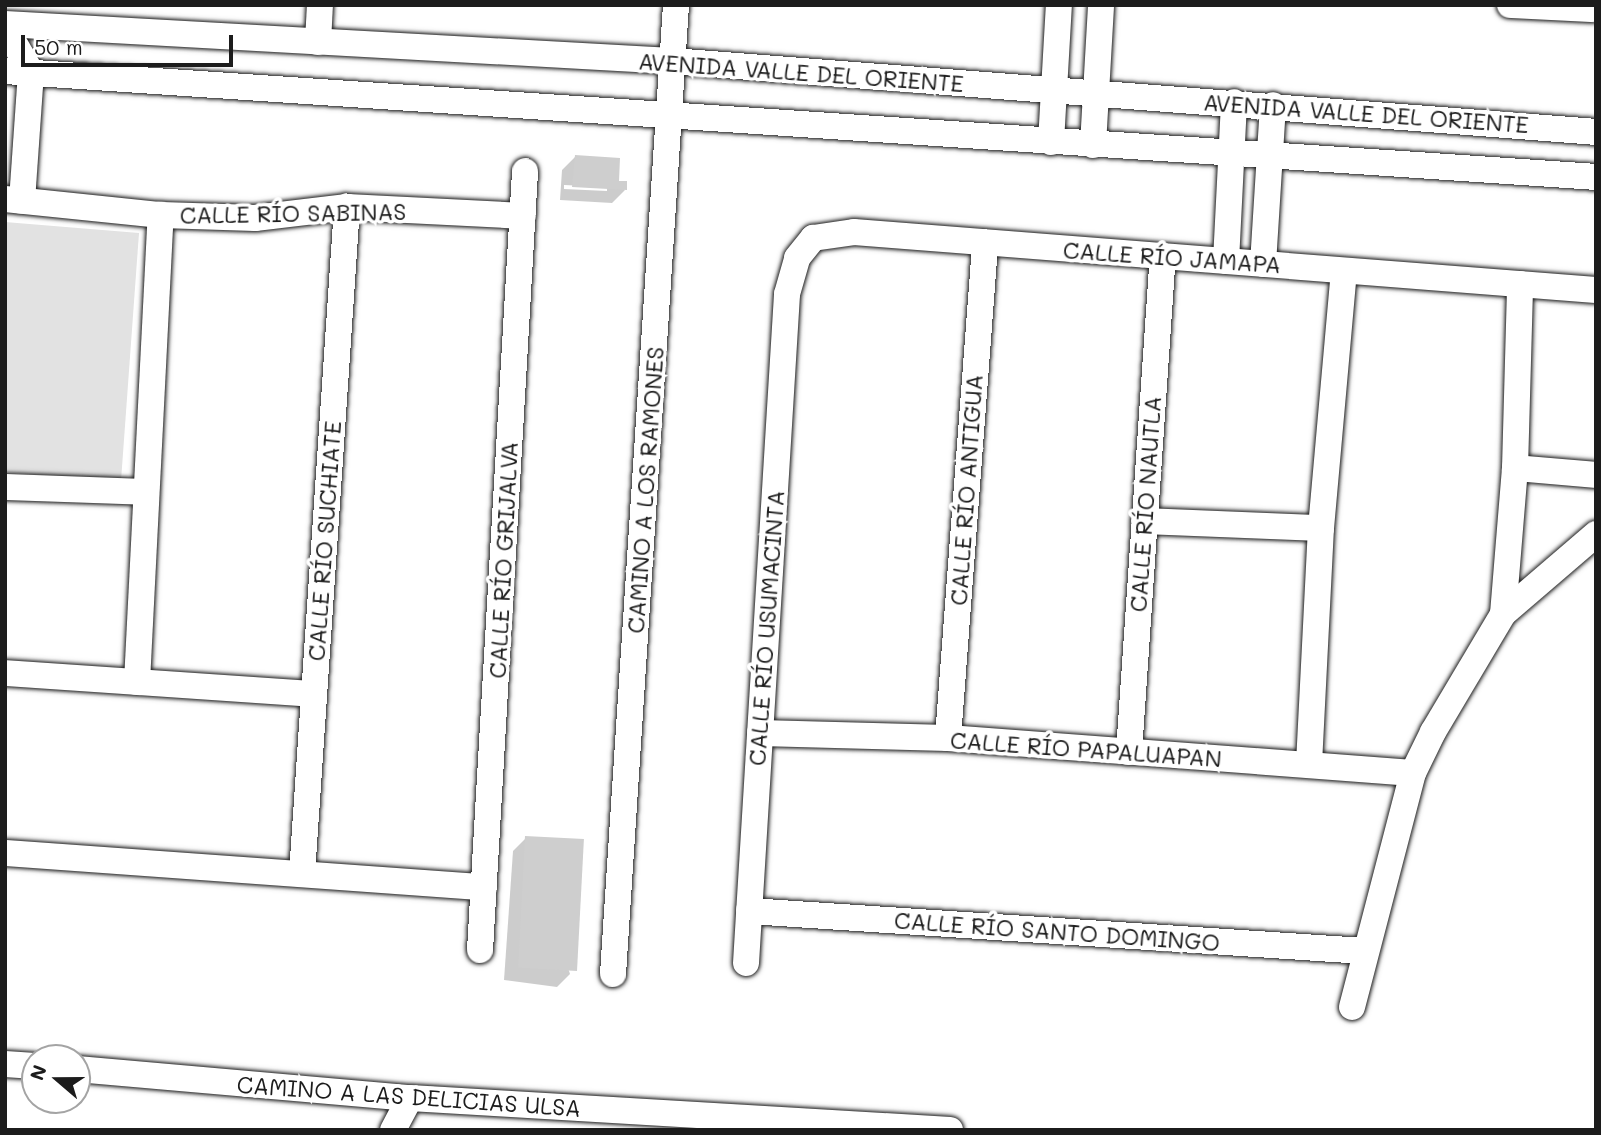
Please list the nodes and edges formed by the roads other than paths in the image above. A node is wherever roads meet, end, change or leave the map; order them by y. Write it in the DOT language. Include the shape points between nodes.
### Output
graph roads {
  1 [pos="320,5"];
  2 [pos="676,5"];
  3 [pos="1059,5"];
  4 [pos="1101,5"];
  5 [pos="1510,5"];
  6 [pos="1537,6"];
  7 [pos="1593,9"];
  8 [pos="5,26"];
  9 [pos="318,42"];
  10 [pos="672,61"];
  11 [pos="18,72"];
  12 [pos="1055,91"];
  13 [pos="1096,93"];
  14 [pos="1234,102"];
  15 [pos="1273,105"];
  16 [pos="671,114"];
  17 [pos="1596,132"];
  18 [pos="1051,142"];
  19 [pos="1093,145"];
  20 [pos="1231,154"];
  21 [pos="1270,156"];
  22 [pos="525,171"];
  23 [pos="1596,177"];
  24 [pos="14,200"];
  25 [pos="347,207"];
  26 [pos="161,215"];
  27 [pos="523,216"];
  28 [pos="985,243"];
  29 [pos="1163,256"];
  30 [pos="1226,261"];
  31 [pos="1263,264"];
  32 [pos="1344,271"];
  33 [pos="1520,284"];
  34 [pos="1596,290"];
  35 [pos="787,294"];
  36 [pos="1515,468"];
  37 [pos="1596,475"];
  38 [pos="5,487"];
  39 [pos="146,492"];
  40 [pos="1144,521"];
  41 [pos="1321,528"];
  42 [pos="1596,534"];
  43 [pos="1503,614"];
  44 [pos="5,673"];
  45 [pos="137,682"];
  46 [pos="313,694"];
  47 [pos="760,733"];
  48 [pos="948,738"];
  49 [pos="1129,752"];
  50 [pos="1309,764"];
  51 [pos="1413,773"];
  52 [pos="5,853"];
  53 [pos="302,874"];
  54 [pos="484,887"];
  55 [pos="749,911"];
  56 [pos="480,950"];
  57 [pos="1365,951"];
  58 [pos="746,963"];
  59 [pos="613,974"];
  60 [pos="1352,1007"];
  61 [pos="91,1070"];
  62 [pos="410,1098"];
  63 [pos="393,1130"];
  64 [pos="950,1130"];
  1 -- 9 [label="street"];
  2 -- 10 [label="street, CAMINO A LOS RAMONES"];
  3 -- 12 [label="street"];
  4 -- 13 [label="street"];
  5 -- 6 [label="street"];
  6 -- 7 [label="street"];
  8 -- 9 [label="street, AVENIDA VALLE DEL ORIENTE"];
  8 -- 11 [label="street"];
  9 -- 10 [label="street, AVENIDA VALLE DEL ORIENTE"];
  10 -- 12 [label="street, AVENIDA VALLE DEL ORIENTE"];
  10 -- 16 [label="street, CAMINO A LOS RAMONES"];
  11 -- 16 [label="street"];
  11 -- 24 [label="street, CALLE RÍO SABINAS"];
  12 -- 13 [label="street, AVENIDA VALLE DEL ORIENTE"];
  12 -- 18 [label="street"];
  13 -- 14 [label="street, AVENIDA VALLE DEL ORIENTE"];
  13 -- 19 [label="street"];
  14 -- 15 [label="street, AVENIDA VALLE DEL ORIENTE"];
  14 -- 20 [label="street"];
  15 -- 17 [label="street, AVENIDA VALLE DEL ORIENTE"];
  15 -- 21 [label="street"];
  16 -- 18 [label="street"];
  16 -- 59 [label="street, CAMINO A LOS RAMONES"];
  18 -- 19 [label="street"];
  19 -- 20 [label="street"];
  20 -- 21 [label="street"];
  20 -- 30 [label="street"];
  21 -- 23 [label="street"];
  21 -- 31 [label="street"];
  22 -- 27 [label="street, CALLE RÍO GRIJALVA"];
  24 -- 26 [label="street, CALLE RÍO SABINAS"];
  25 -- 26 [label="street, CALLE RÍO SABINAS" via="255,218"];
  25 -- 27 [label="street, CALLE RÍO SABINAS"];
  25 -- 46 [label="street, CALLE RÍO SUCHIATE"];
  26 -- 39 [label="street"];
  27 -- 54 [label="street, CALLE RÍO GRIJALVA"];
  28 -- 29 [label="street, CALLE RÍO JAMAPA"];
  28 -- 35 [label="street, CALLE RÍO JAMAPA" via="830,232 801,249"];
  28 -- 48 [label="street, CALLE RÍO ANTIGUA"];
  29 -- 30 [label="street, CALLE RÍO JAMAPA"];
  29 -- 40 [label="street, CALLE RÍO NAUTLA"];
  30 -- 31 [label="street, CALLE RÍO JAMAPA"];
  31 -- 32 [label="street, CALLE RÍO JAMAPA"];
  32 -- 33 [label="street, CALLE RÍO JAMAPA"];
  32 -- 41 [label="street"];
  33 -- 34 [label="street, CALLE RÍO JAMAPA"];
  33 -- 36 [label="street"];
  35 -- 47 [label="street, CALLE RÍO USUMACINTA"];
  36 -- 37 [label="street"];
  36 -- 43 [label="street"];
  38 -- 39 [label="street"];
  39 -- 45 [label="street"];
  40 -- 41 [label="street"];
  40 -- 49 [label="street, CALLE RÍO NAUTLA"];
  41 -- 50 [label="street"];
  42 -- 43 [label="street"];
  43 -- 51 [label="street"];
  44 -- 45 [label="street"];
  45 -- 46 [label="street"];
  46 -- 53 [label="street, CALLE RÍO SUCHIATE"];
  47 -- 48 [label="street, CALLE RÍO PAPALUAPAN"];
  47 -- 55 [label="street, CALLE RÍO USUMACINTA"];
  48 -- 49 [label="street, CALLE RÍO PAPALUAPAN"];
  49 -- 50 [label="street, CALLE RÍO PAPALUAPAN"];
  50 -- 51 [label="street, CALLE RÍO PAPALUAPAN"];
  51 -- 57 [label="street"];
  52 -- 53 [label="street"];
  53 -- 54 [label="street"];
  54 -- 56 [label="street, CALLE RÍO GRIJALVA"];
  55 -- 57 [label="street, CALLE RÍO SANTO DOMINGO"];
  55 -- 58 [label="street, CALLE RÍO USUMACINTA"];
  57 -- 60 [label="street"];
  61 -- 62 [label="street, CAMINO A LAS DELICIAS ULSA"];
  62 -- 63 [label="street"];
  62 -- 64 [label="street, CAMINO A LAS DELICIAS ULSA"];
}
